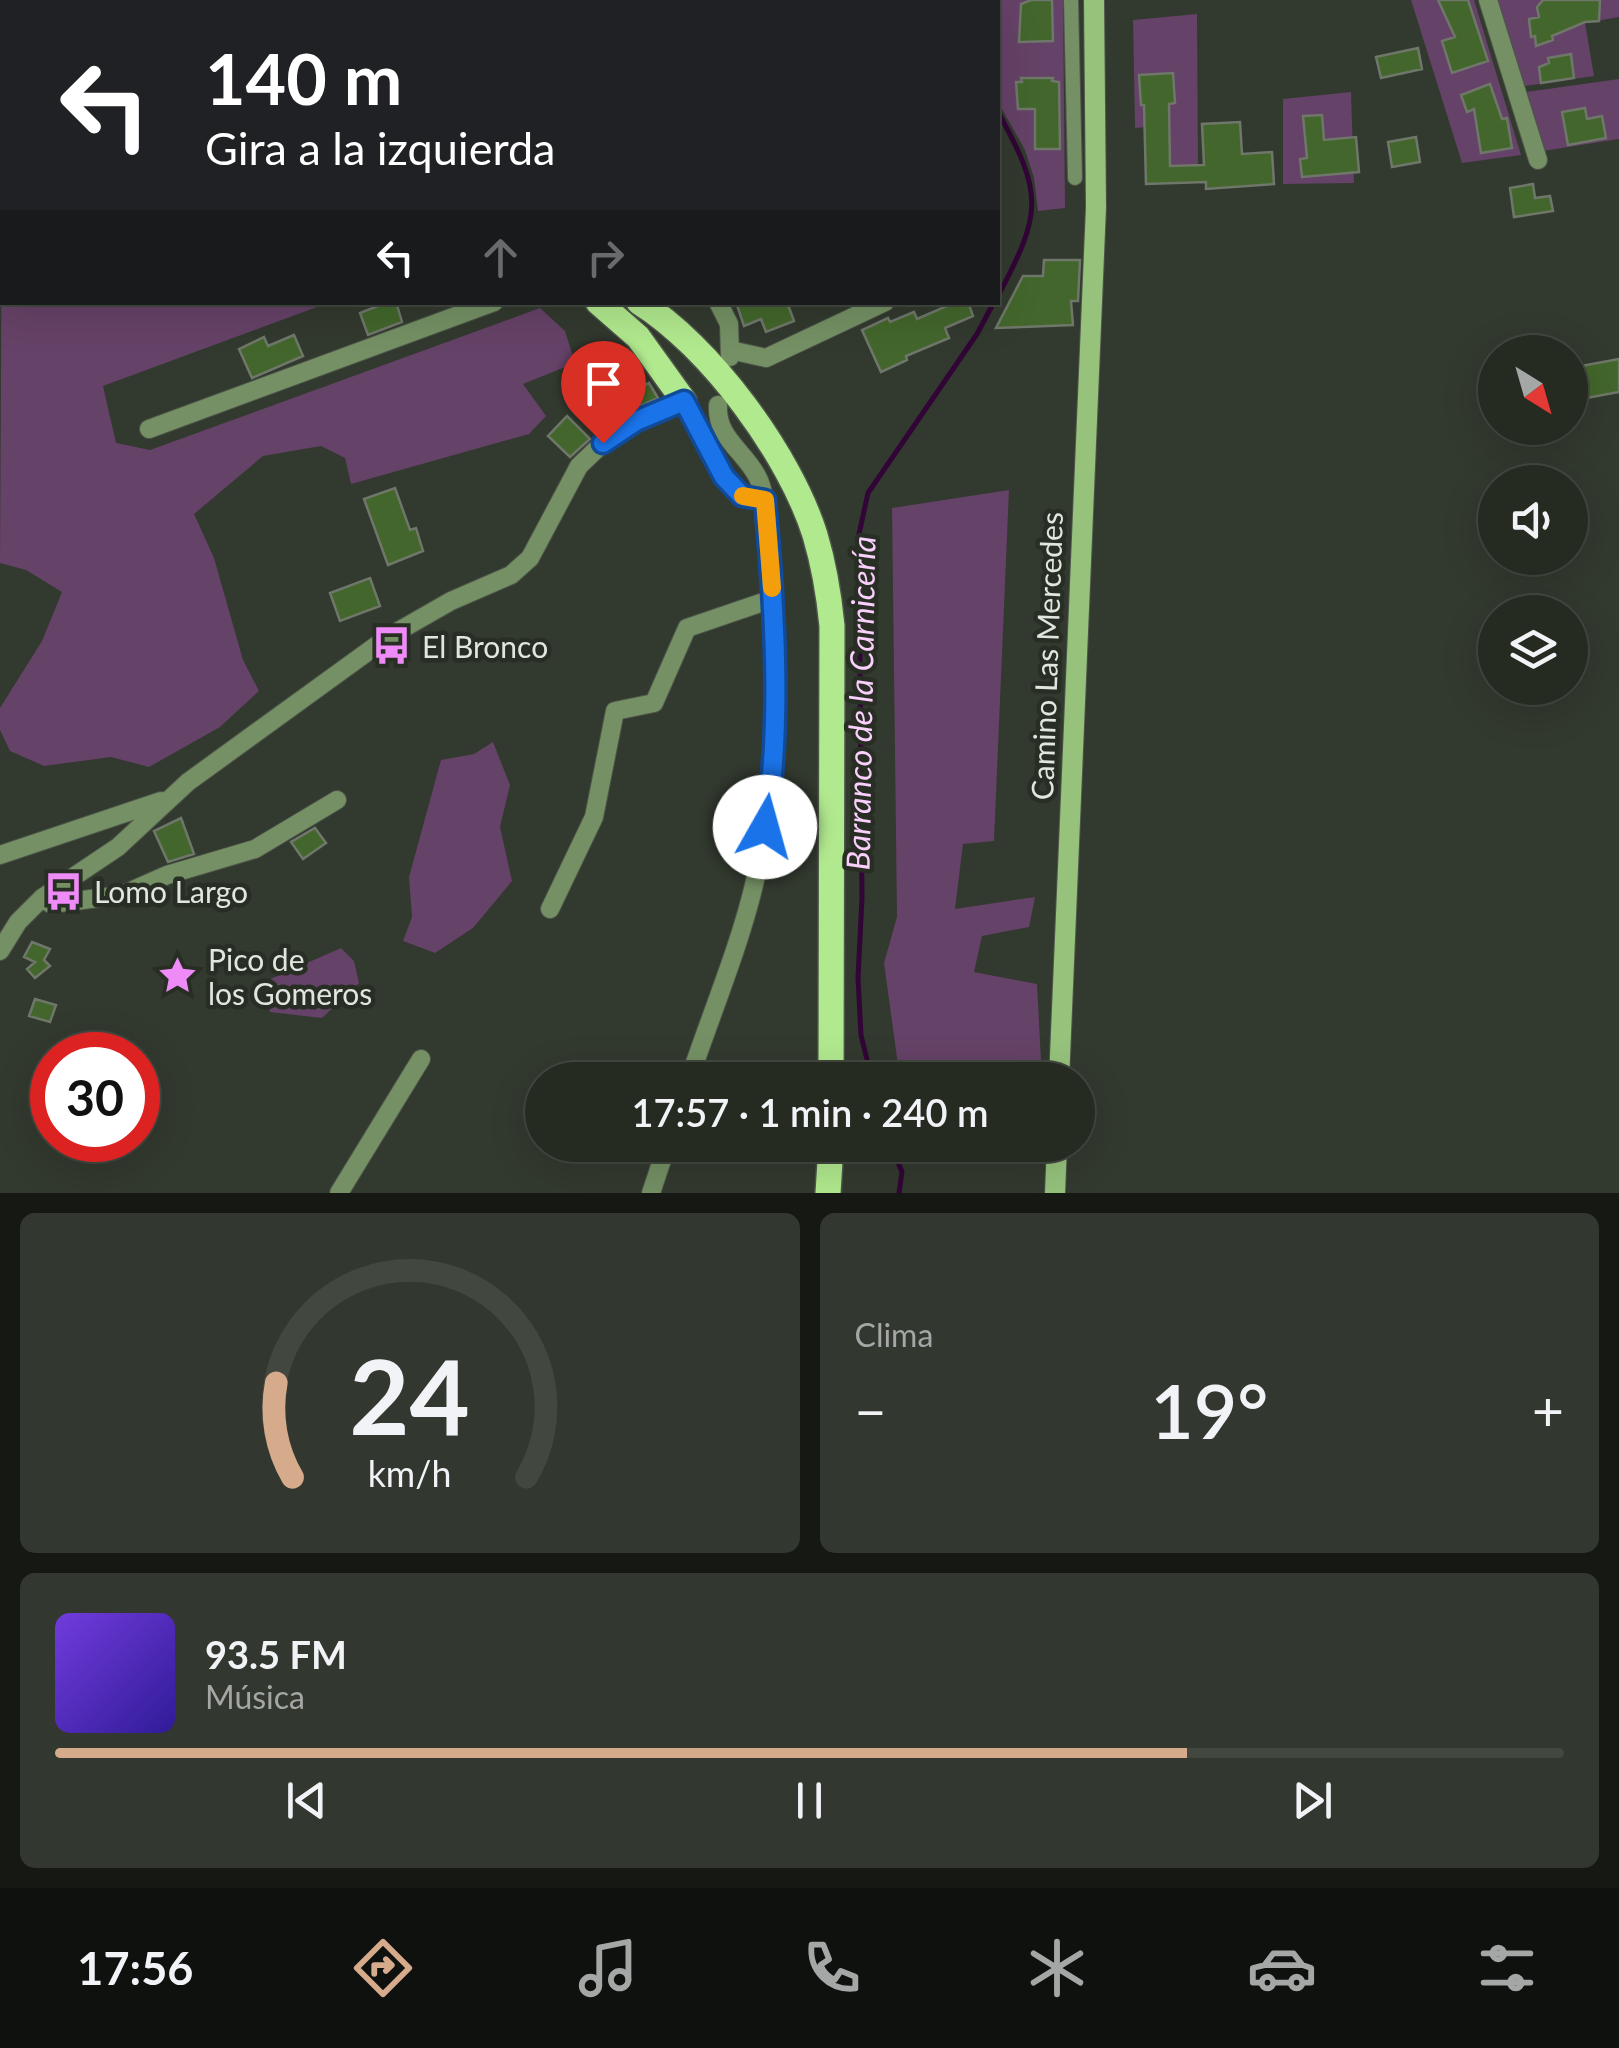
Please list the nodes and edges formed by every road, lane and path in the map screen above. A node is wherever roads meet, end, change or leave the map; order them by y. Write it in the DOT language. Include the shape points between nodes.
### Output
graph roads {
  1 [pos="1071,0"];
  2 [pos="1094,0"];
  3 [pos="1488,0"];
  4 [pos="1538,160"];
  5 [pos="1075,178"];
  6 [pos="486,305"];
  7 [pos="602,305"];
  8 [pos="643,305"];
  9 [pos="720,305"];
  10 [pos="879,305"];
  11 [pos="684,401"];
  12 [pos="718,405"];
  13 [pos="149,428"];
  14 [pos="765,500"];
  15 [pos="772,599"];
  16 [pos="172,797"];
  17 [pos="337,800"];
  18 [pos="0,856"];
  19 [pos="42,898"];
  20 [pos="550,909"];
  21 [pos="0,951"];
  22 [pos="421,1060"];
  23 [pos="695,1062"];
  24 [pos="831,1062"];
  25 [pos="1061,1062"];
  26 [pos="661,1162"];
  27 [pos="829,1162"];
  28 [pos="1056,1162"];
  29 [pos="339,1193"];
  30 [pos="651,1193"];
  31 [pos="828,1193"];
  32 [pos="1055,1193"];
  1 -- 5 [label="street"];
  2 -- 25 [label="main road, Camino Las Mercedes" via="1095,235"];
  3 -- 4 [label="street"];
  6 -- 13 [label="street"];
  7 -- 11 [label="main road" via="638,336"];
  8 -- 24 [label="main road" via="694,344 783,465 814,532 827,581"];
  9 -- 10 [label="street" via="729,324 730,354 766,358"];
  11 -- 14 [label="street" via="724,477 742,496"];
  11 -- 16 [label="street" via="636,421 578,466 530,558 511,575 388,637"];
  12 -- 14 [label="street" via="717,420 757,475"];
  14 -- 15 [label="street"];
  15 -- 20 [label="street" via="688,628 654,703 616,711 594,817"];
  15 -- 23 [label="street" via="770,798 754,887"];
  16 -- 18 [label="street"];
  16 -- 19 [label="street" via="118,847"];
  17 -- 19 [label="street" via="255,848 122,895 51,904"];
  19 -- 21 [label="street"];
  22 -- 29 [label="street"];
  26 -- 30 [label="street"];
  27 -- 31 [label="main road"];
  28 -- 32 [label="main road"];
}
